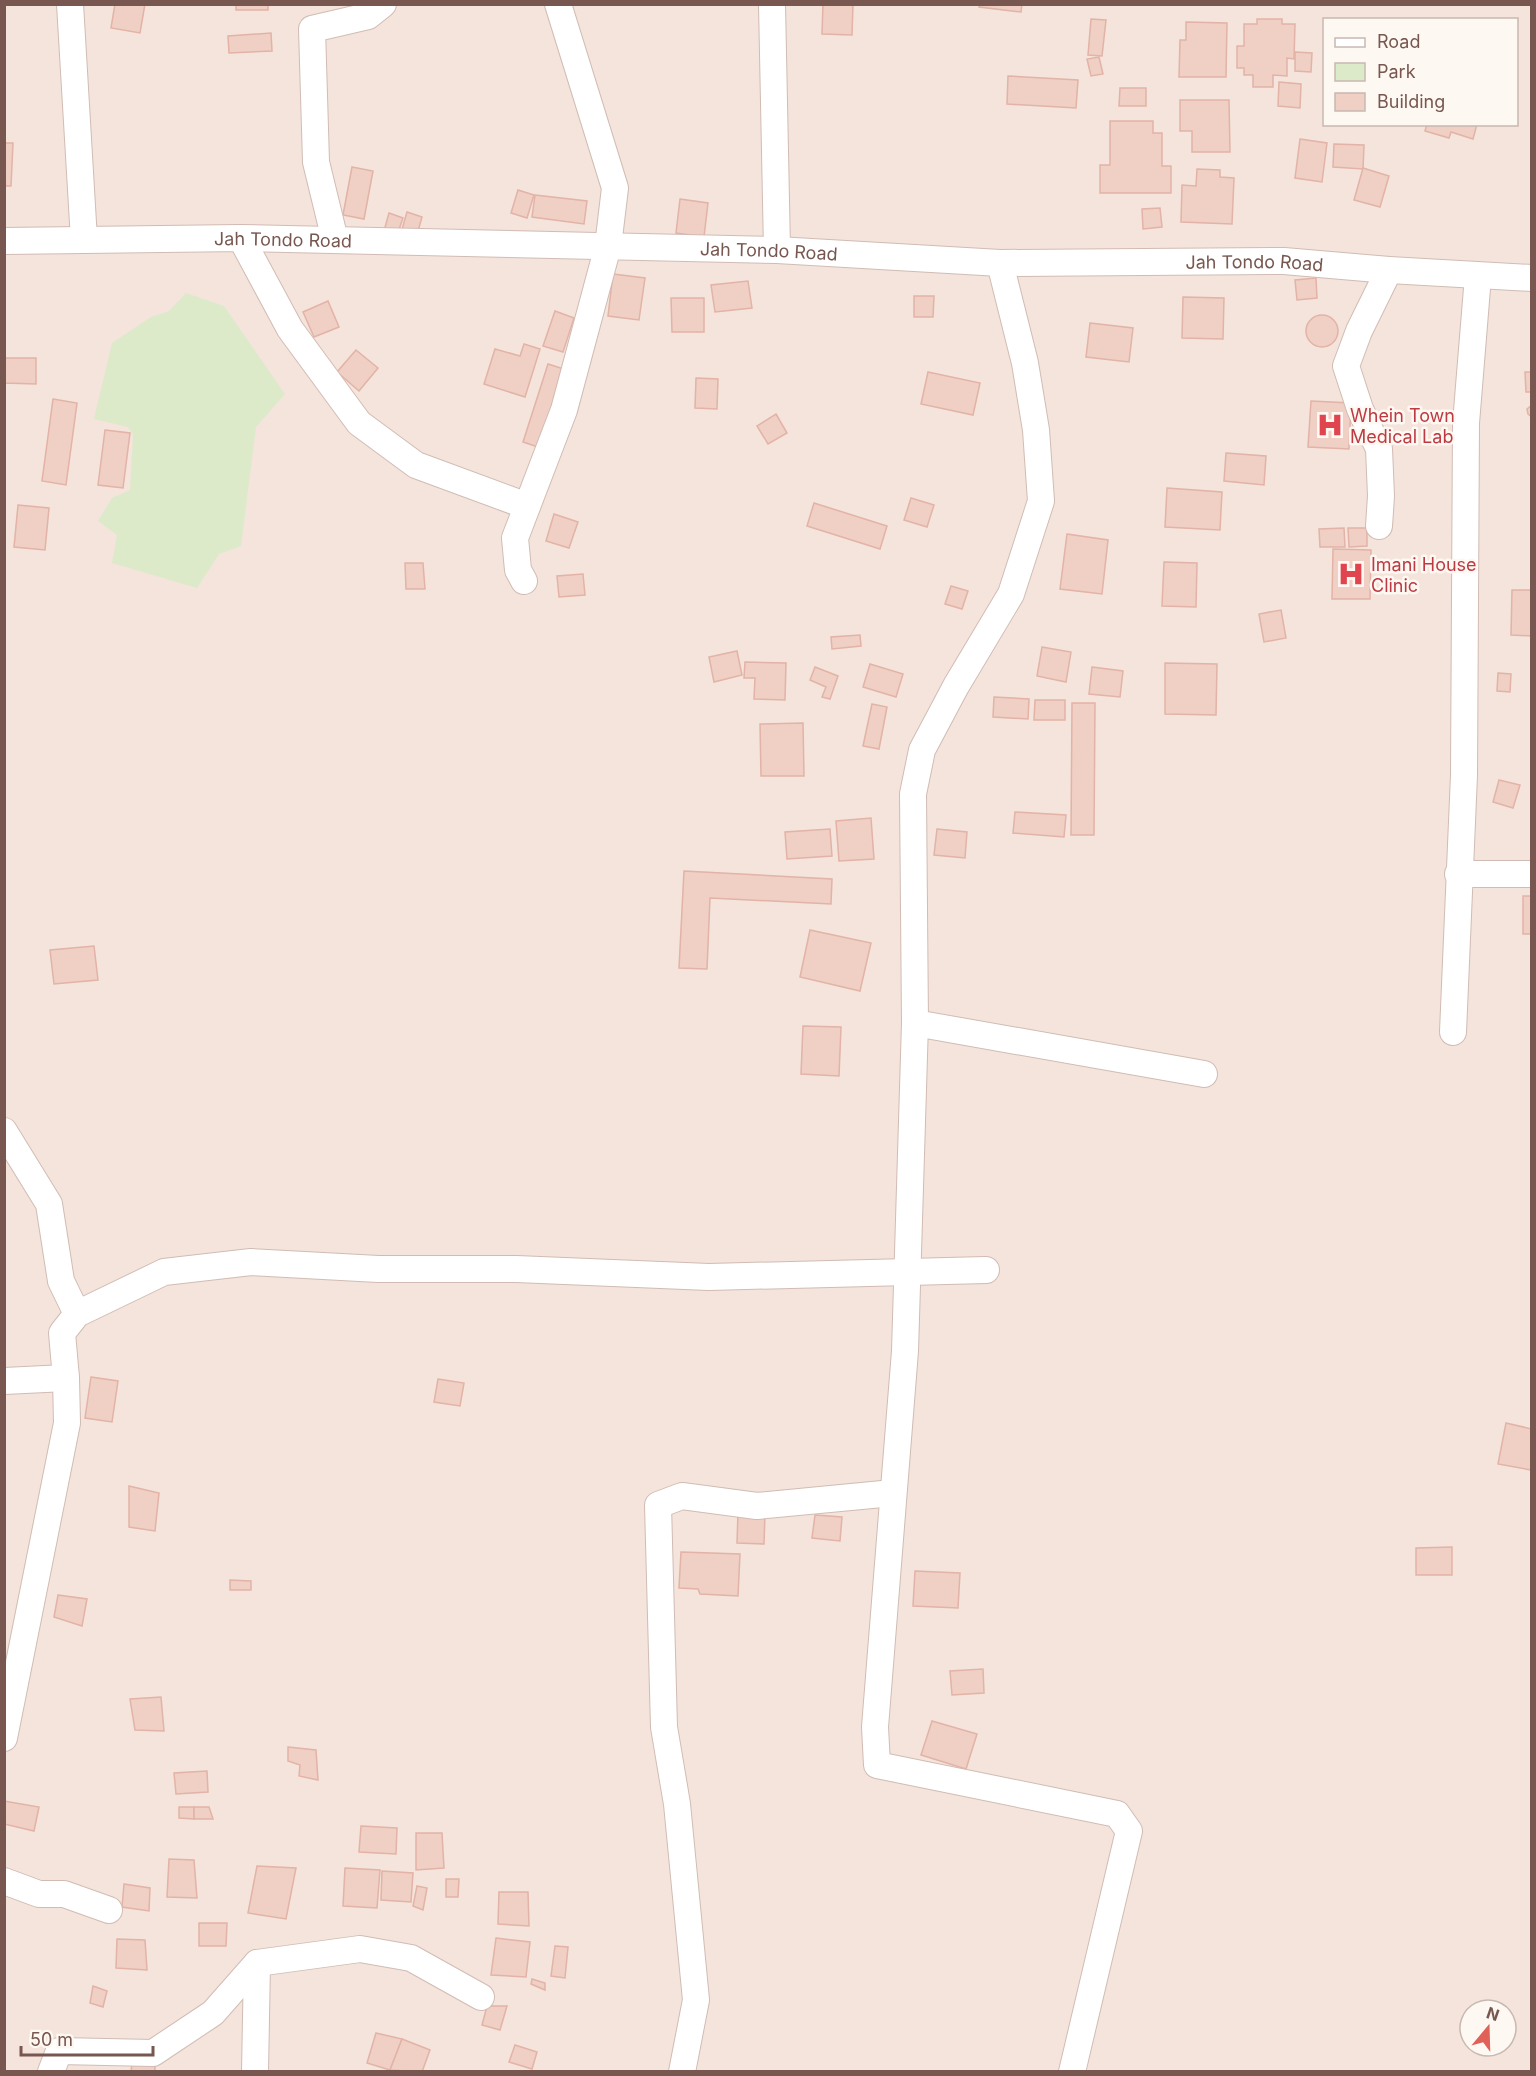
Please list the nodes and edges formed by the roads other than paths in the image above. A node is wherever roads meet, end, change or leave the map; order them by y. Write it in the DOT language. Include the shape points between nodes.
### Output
graph roads {
  1 [pos="70,4"];
  2 [pos="383,4"];
  3 [pos="558,4"];
  4 [pos="772,4"];
  5 [pos="241,238"];
  6 [pos="84,240"];
  7 [pos="335,240"];
  8 [pos="4,241"];
  9 [pos="608,246"];
  10 [pos="777,250"];
  11 [pos="1000,263"];
  12 [pos="1389,270"];
  13 [pos="1479,276"];
  14 [pos="1532,278"];
  15 [pos="527,506"];
  16 [pos="1379,526"];
  17 [pos="524,581"];
  18 [pos="1458,874"];
  19 [pos="1532,874"];
  20 [pos="915,1023"];
  21 [pos="1453,1032"];
  22 [pos="1204,1074"];
  23 [pos="4,1131"];
  24 [pos="986,1270"];
  25 [pos="906,1272"];
  26 [pos="77,1314"];
  27 [pos="66,1378"];
  28 [pos="4,1381"];
  29 [pos="893,1493"];
  30 [pos="4,1738"];
  31 [pos="4,1881"];
  32 [pos="109,1910"];
  33 [pos="257,1963"];
  34 [pos="481,1997"];
  35 [pos="51,2072"];
  36 [pos="255,2072"];
  37 [pos="682,2072"];
  38 [pos="1072,2072"];
  1 -- 6 [label="street"];
  2 -- 7 [label="street" via="368,16 312,29 316,162"];
  3 -- 9 [label="street" via="615,188"];
  4 -- 10 [label="street"];
  5 -- 6 [label="street, Jah Tondo Road"];
  5 -- 7 [label="street, Jah Tondo Road"];
  5 -- 15 [label="street" via="290,329 359,423 416,465"];
  6 -- 8 [label="street, Jah Tondo Road"];
  7 -- 9 [label="street, Jah Tondo Road"];
  9 -- 10 [label="street, Jah Tondo Road"];
  9 -- 15 [label="street" via="564,410"];
  10 -- 11 [label="street, Jah Tondo Road"];
  11 -- 12 [label="street, Jah Tondo Road" via="1284,261"];
  11 -- 20 [label="street" via="1025,363 1036,430 1041,501 1011,594 922,750 913,794"];
  12 -- 13 [label="street, Jah Tondo Road"];
  12 -- 16 [label="street" via="1346,366 1379,449"];
  13 -- 14 [label="street, Jah Tondo Road"];
  13 -- 18 [label="street" via="1467,423 1464,775"];
  15 -- 17 [label="street" via="515,538 518,570"];
  18 -- 19 [label="street"];
  18 -- 21 [label="street"];
  20 -- 22 [label="street"];
  20 -- 25 [label="street"];
  23 -- 26 [label="street" via="49,1204 61,1281"];
  24 -- 25 [label="street"];
  25 -- 26 [label="street" via="709,1277 251,1262 164,1272"];
  25 -- 29 [label="street" via="905,1351"];
  26 -- 27 [label="street" via="62,1333"];
  27 -- 28 [label="street"];
  27 -- 30 [label="street" via="67,1423"];
  29 -- 37 [label="street" via="757,1506 682,1496 658,1505 664,1727 677,1804 696,2000"];
  29 -- 38 [label="street" via="874,1727 877,1765 1117,1814 1129,1831"];
  31 -- 32 [label="street" via="39,1894 64,1894"];
  33 -- 34 [label="street" via="360,1948 411,1958"];
  33 -- 35 [label="street" via="213,2013 153,2053 59,2051"];
  33 -- 36 [label="street"];
}
